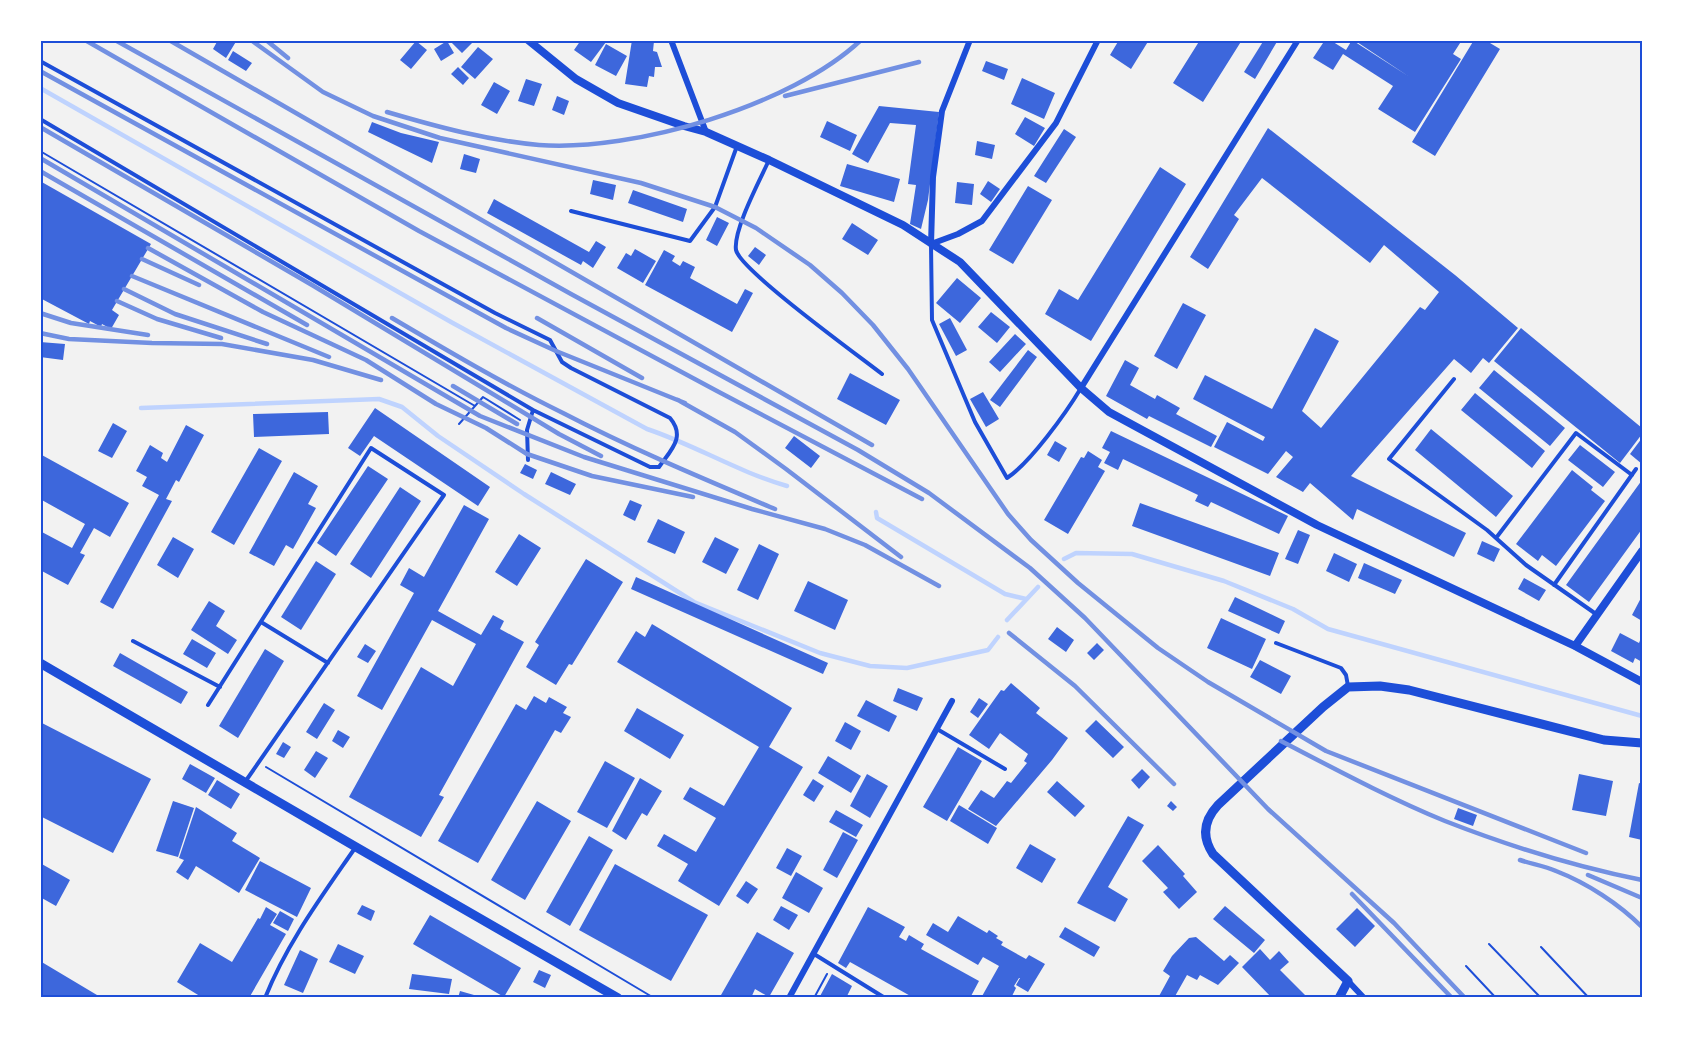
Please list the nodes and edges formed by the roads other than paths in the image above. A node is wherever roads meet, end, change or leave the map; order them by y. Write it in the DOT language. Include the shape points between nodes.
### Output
graph roads {
  1 [pos="528,40"];
  2 [pos="671,40"];
  3 [pos="970,40"];
  4 [pos="1098,40"];
  5 [pos="1298,40"];
  6 [pos="40,61"];
  7 [pos="40,119"];
  8 [pos="705,132"];
  9 [pos="737,146"];
  10 [pos="769,160"];
  11 [pos="571,211"];
  12 [pos="931,244"];
  13 [pos="882,374"];
  14 [pos="1455,379"];
  15 [pos="1081,388"];
  16 [pos="533,410"];
  17 [pos="528,460"];
  18 [pos="1636,469"];
  19 [pos="1632,475"];
  20 [pos="1496,538"];
  21 [pos="1642,551"];
  22 [pos="1554,585"];
  23 [pos="1597,615"];
  24 [pos="261,622"];
  25 [pos="133,641"];
  26 [pos="1276,644"];
  27 [pos="1575,646"];
  28 [pos="40,663"];
  29 [pos="328,663"];
  30 [pos="1642,682"];
  31 [pos="220,687"];
  32 [pos="1348,687"];
  33 [pos="952,701"];
  34 [pos="208,705"];
  35 [pos="937,729"];
  36 [pos="1642,743"];
  37 [pos="1005,769"];
  38 [pos="245,782"];
  39 [pos="356,847"];
  40 [pos="813,953"];
  41 [pos="1348,981"];
  42 [pos="265,998"];
  43 [pos="618,998"];
  44 [pos="789,998"];
  45 [pos="885,998"];
  46 [pos="1338,998"];
  47 [pos="1364,998"];
  1 -- 8 [label="street" via="576,79 618,103"];
  2 -- 8 [label="street"];
  3 -- 12 [label="street" via="942,111 933,177"];
  4 -- 12 [label="street" via="1056,123 982,221"];
  5 -- 15 [label="street"];
  6 -- 16 [label="lane" via="550,340 562,362 670,418 678,427 678,435 659,467 650,467"];
  7 -- 16 [label="lane"];
  8 -- 9 [label="street"];
  9 -- 10 [label="street"];
  9 -- 11 [label="lane" via="715,207 690,241"];
  10 -- 12 [label="street" via="903,225"];
  10 -- 13 [label="lane" via="742,222 736,252 756,276"];
  12 -- 15 [label="street" via="960,262"];
  12 -- 15 [label="lane" via="932,320 975,422 1007,478 1017,472 1045,438"];
  14 -- 20 [label="lane" via="1389,459"];
  15 -- 27 [label="street" via="1109,412 1317,525"];
  16 -- 17 [label="lane" via="528,424"];
  18 -- 19 [label="lane"];
  19 -- 20 [label="lane" via="1576,433"];
  19 -- 22 [label="lane"];
  20 -- 22 [label="lane"];
  21 -- 23 [label="street"];
  22 -- 23 [label="lane"];
  23 -- 27 [label="street"];
  24 -- 29 [label="lane"];
  24 -- 29 [label="lane" via="371,448 444,495"];
  24 -- 31 [label="lane"];
  25 -- 31 [label="lane"];
  26 -- 32 [label="lane" via="1341,668"];
  27 -- 30 [label="street"];
  28 -- 38 [label="main road"];
  29 -- 38 [label="lane"];
  31 -- 34 [label="lane"];
  32 -- 36 [label="main road" via="1409,690 1604,740"];
  32 -- 41 [label="main road" via="1218,805 1204,831 1213,854"];
  33 -- 35 [label="street"];
  35 -- 37 [label="lane"];
  35 -- 40 [label="street"];
  38 -- 39 [label="main road"];
  39 -- 42 [label="lane" via="307,916"];
  39 -- 43 [label="main road"];
  40 -- 44 [label="street"];
  40 -- 45 [label="lane"];
  41 -- 46 [label="main road"];
  41 -- 47 [label="street"];
}
